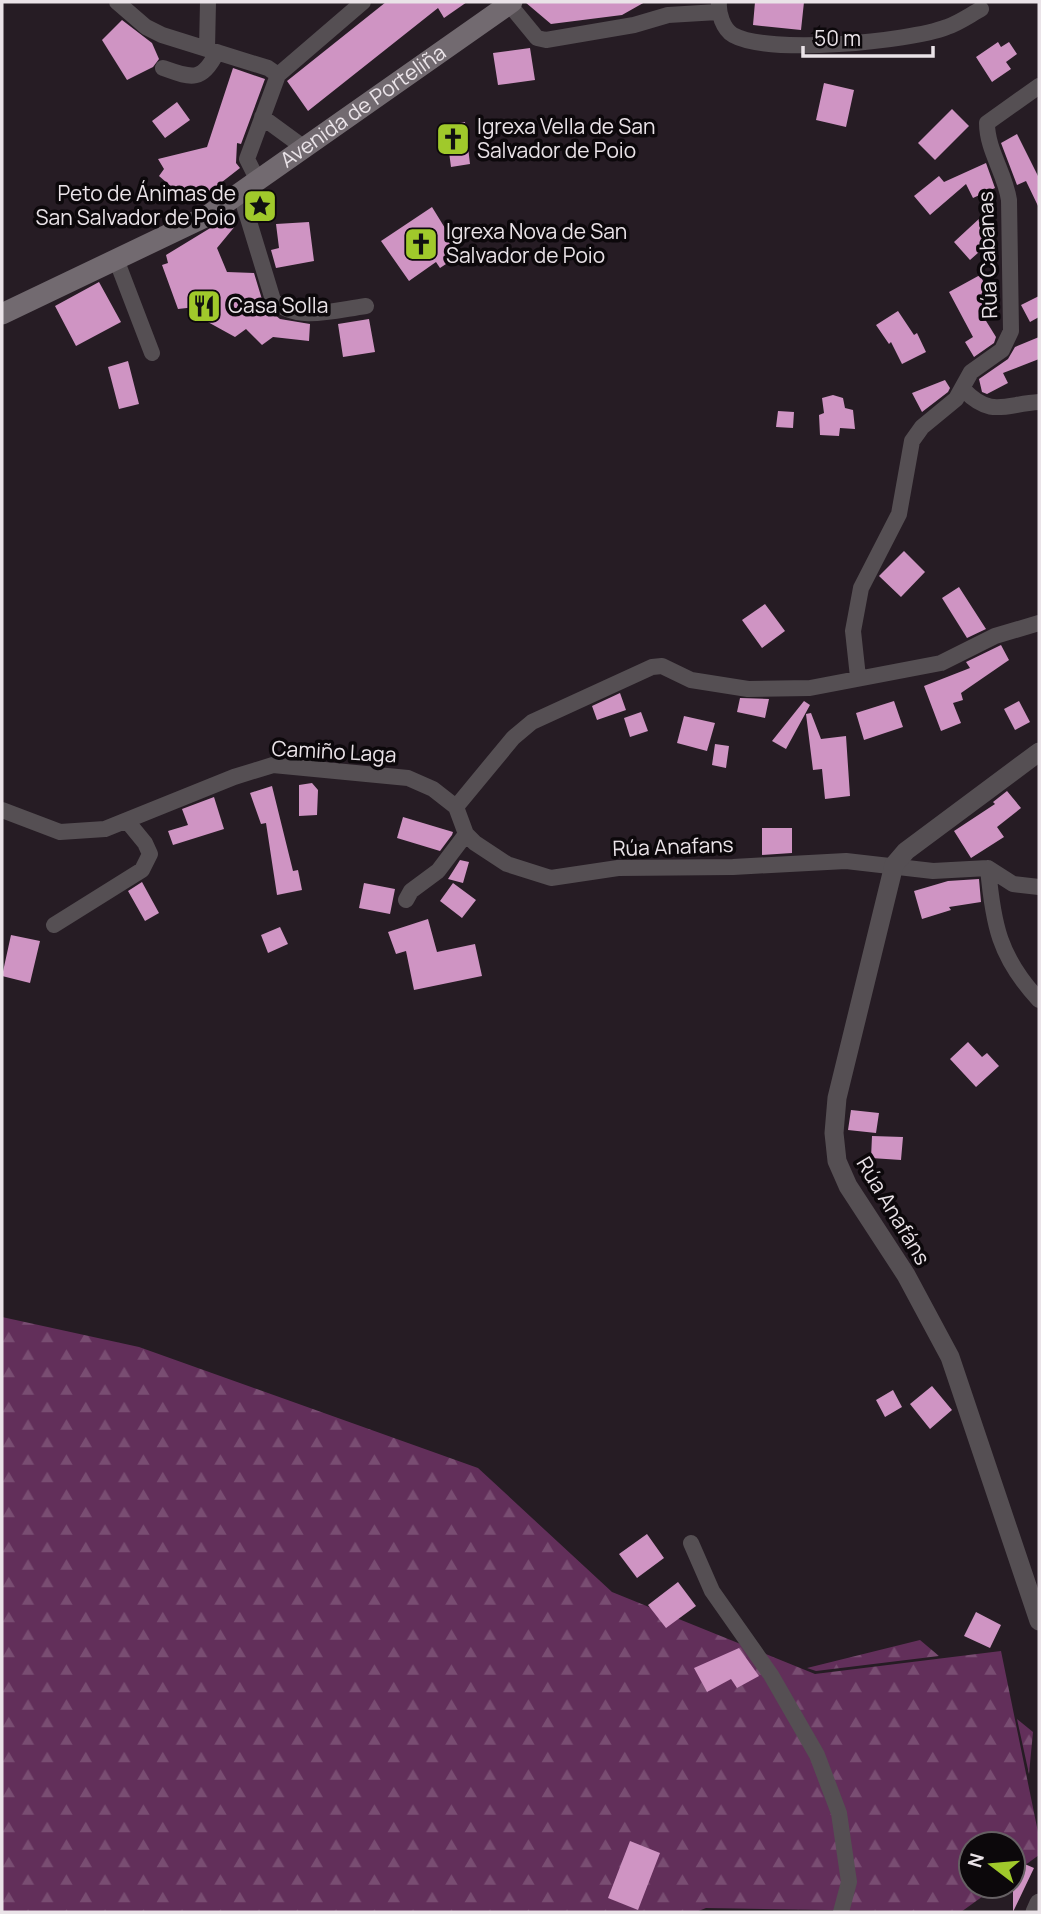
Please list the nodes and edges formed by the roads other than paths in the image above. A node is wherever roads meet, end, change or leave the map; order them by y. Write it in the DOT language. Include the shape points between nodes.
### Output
graph roads {
  1 [pos="117,2"];
  2 [pos="208,2"];
  3 [pos="363,2"];
  4 [pos="511,3"];
  5 [pos="718,7"];
  6 [pos="981,9"];
  7 [pos="212,50"];
  8 [pos="163,68"];
  9 [pos="278,75"];
  10 [pos="1039,86"];
  11 [pos="262,117"];
  12 [pos="303,147"];
  13 [pos="248,186"];
  14 [pos="116,259"];
  15 [pos="366,306"];
  16 [pos="2,313"];
  17 [pos="152,353"];
  18 [pos="964,390"];
  19 [pos="1039,402"];
  20 [pos="1039,623"];
  21 [pos="858,677"];
  22 [pos="1039,752"];
  23 [pos="456,807"];
  24 [pos="2,810"];
  25 [pos="127,821"];
  26 [pos="466,834"];
  27 [pos="894,865"];
  28 [pos="988,868"];
  29 [pos="1039,887"];
  30 [pos="406,900"];
  31 [pos="54,925"];
  32 [pos="1039,1000"];
  33 [pos="691,1543"];
  34 [pos="1039,1621"];
  35 [pos="1039,1903"];
  36 [pos="841,1912"];
  37 [pos="1035,1912"];
  1 -- 7 [label="street" via="146,27"];
  2 -- 7 [label="street"];
  3 -- 9 [label="street"];
  4 -- 5 [label="street" via="537,38 546,40"];
  4 -- 12 [label="main road, Avenida de Porteliña"];
  5 -- 6 [label="street" via="730,33 748,40 843,46 947,27"];
  7 -- 8 [label="street" via="211,64 198,75 186,78"];
  7 -- 9 [label="street"];
  9 -- 11 [label="street"];
  10 -- 18 [label="street, Rúa Cabanas" via="987,123 1009,200 1011,331 1002,350 971,372"];
  11 -- 12 [label="street"];
  11 -- 13 [label="street" via="247,159"];
  12 -- 13 [label="main road, Avenida de Porteliña"];
  13 -- 14 [label="main road, Avenida de Porteliña" via="207,216"];
  13 -- 15 [label="street" via="273,300 283,310 296,313"];
  14 -- 16 [label="main road, Avenida de Porteliña"];
  14 -- 17 [label="street"];
  18 -- 19 [label="street" via="978,404 992,409"];
  18 -- 21 [label="street, Rúa Cabanas" via="912,441 899,514 861,588 853,631"];
  20 -- 21 [label="street" via="995,636 940,663"];
  21 -- 23 [label="street" via="810,688 748,689 691,680 662,666 652,667 532,722"];
  22 -- 27 [label="street" via="906,851"];
  23 -- 25 [label="street, Camiño Laga" via="433,789 408,778 273,765"];
  23 -- 26 [label="street"];
  24 -- 25 [label="street, Camiño Laga" via="60,832 105,830"];
  25 -- 31 [label="street" via="150,854 142,870"];
  26 -- 27 [label="street, Rúa Anafans" via="507,864 551,878 618,868 845,861"];
  26 -- 30 [label="street" via="439,871"];
  27 -- 28 [label="street, Rúa Anafans" via="933,870"];
  27 -- 34 [label="street, Rúa Anafáns" via="837,1098 837,1161 950,1357"];
  28 -- 29 [label="street" via="1013,884"];
  28 -- 32 [label="street" via="993,918 1002,949"];
  33 -- 36 [label="street" via="712,1591 771,1675 817,1755 839,1813 849,1882"];
  35 -- 37 [label="street"];
}
